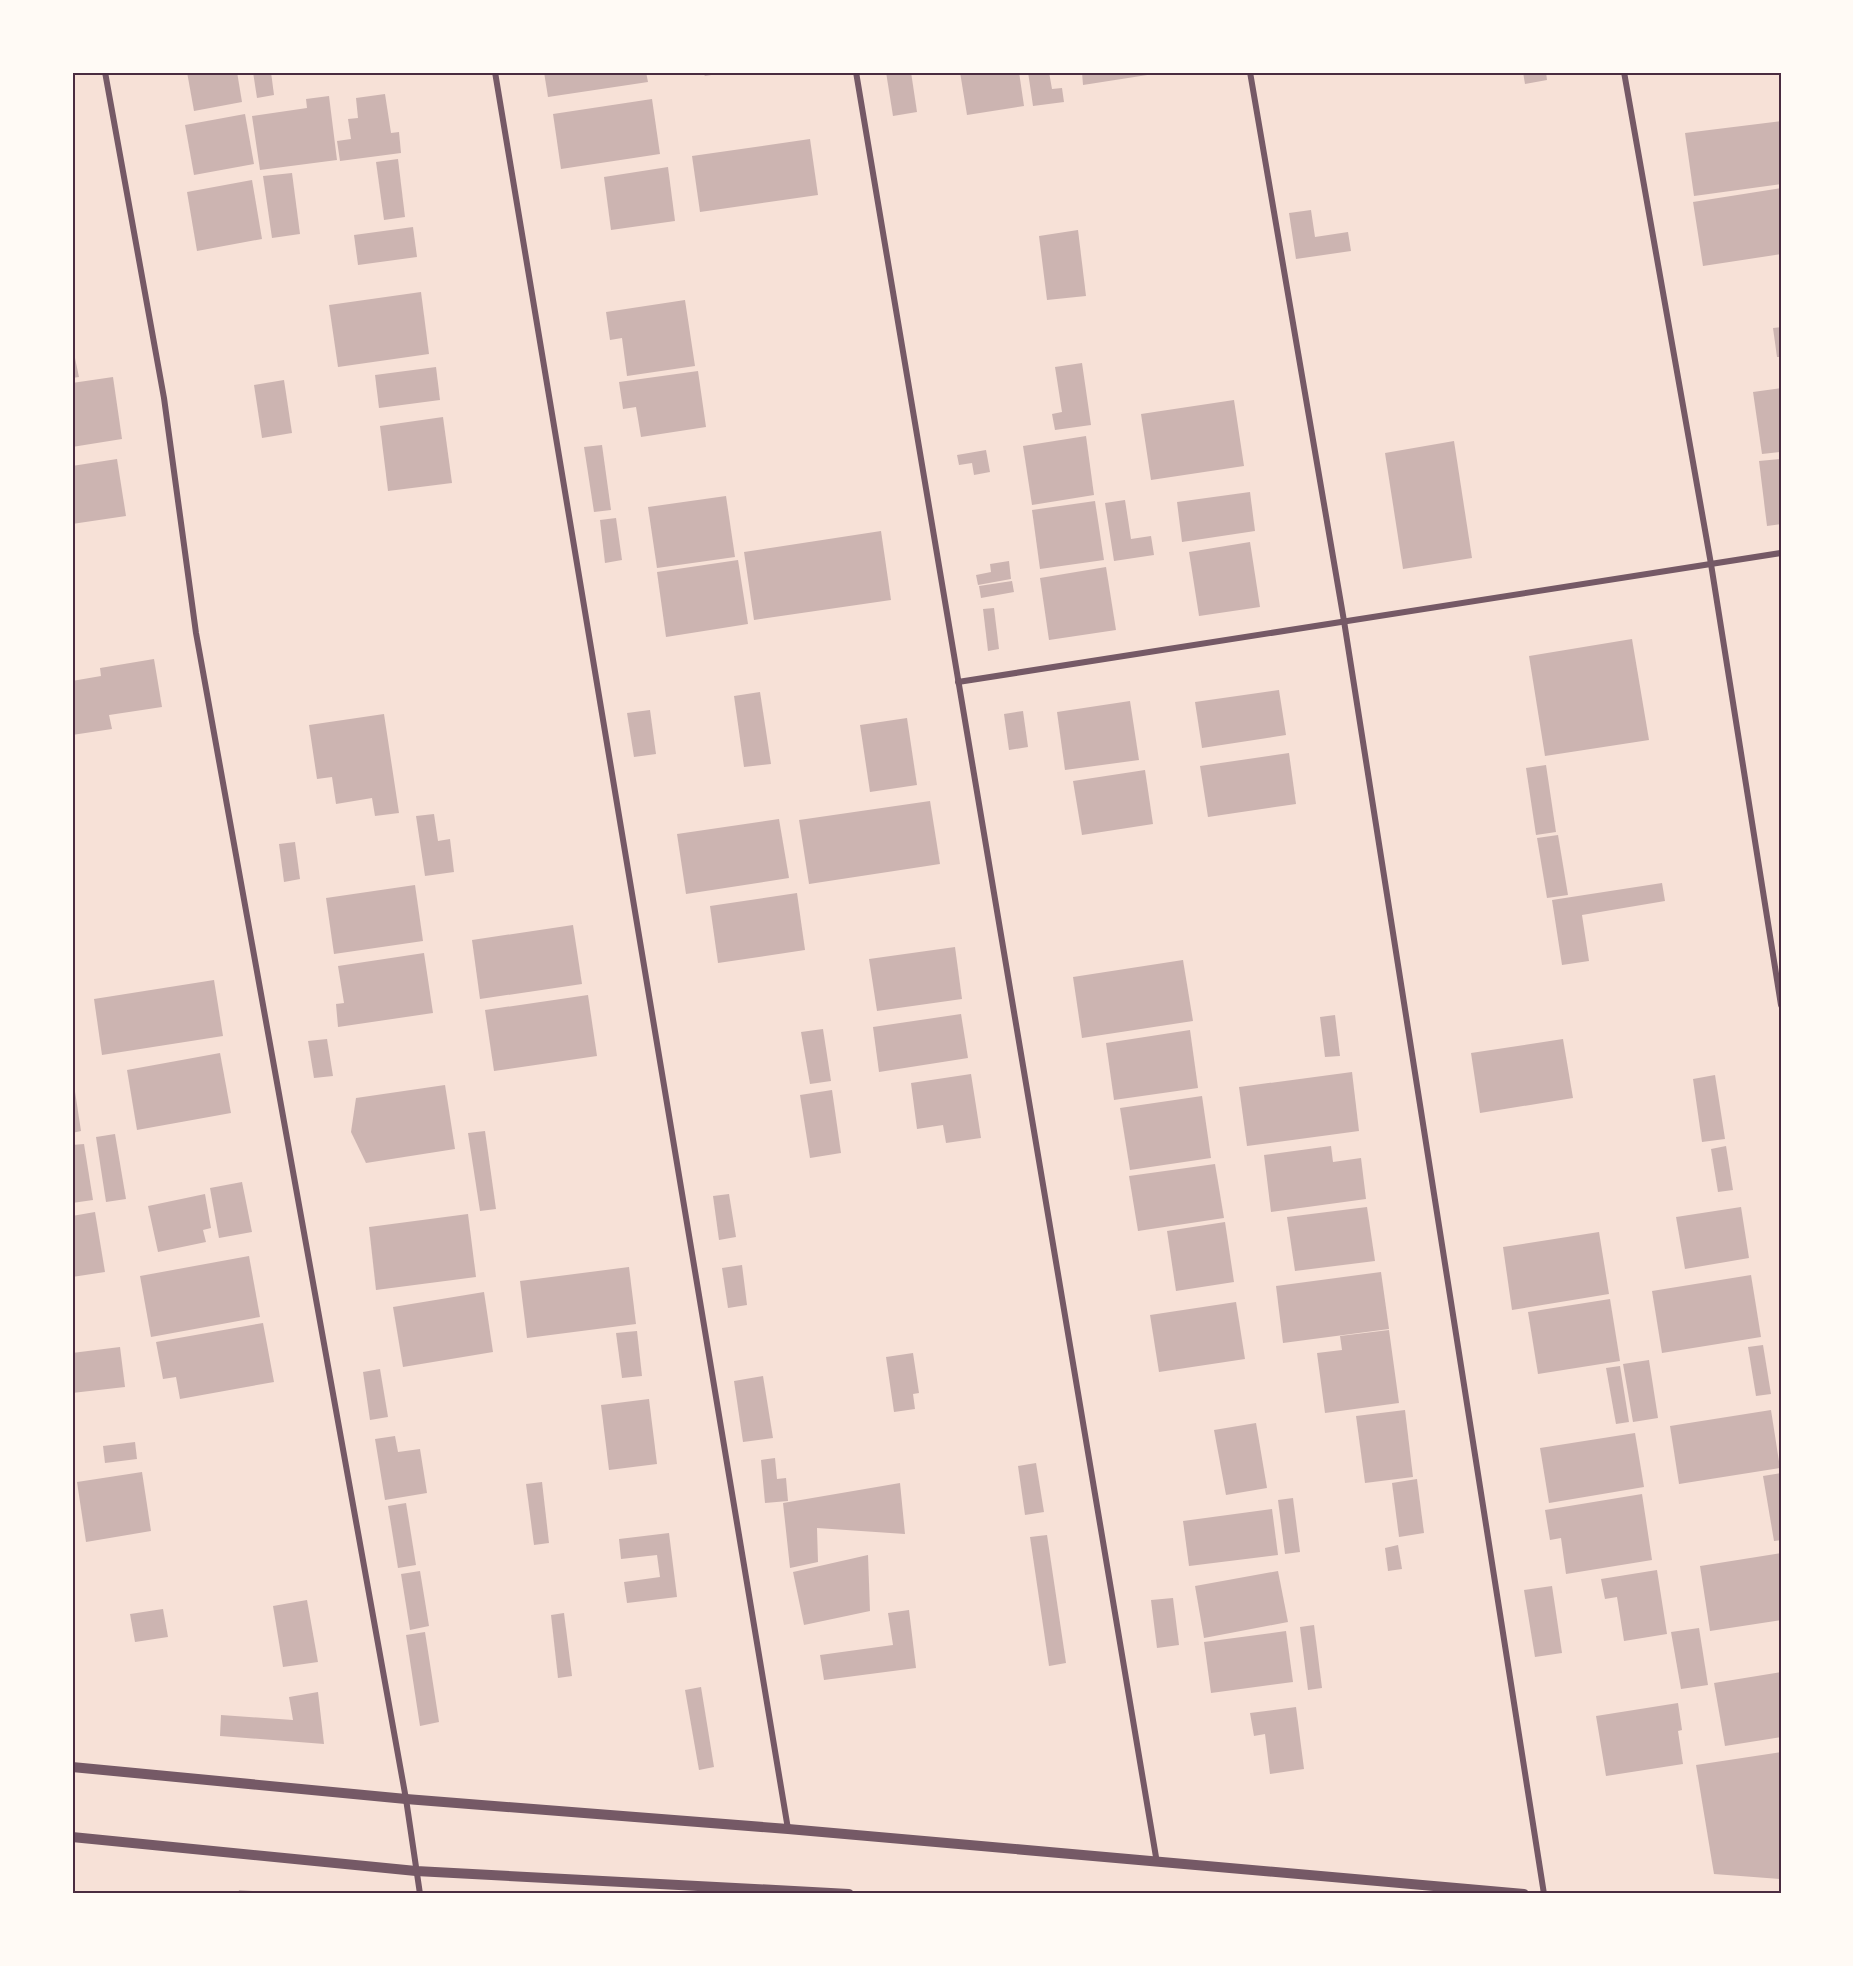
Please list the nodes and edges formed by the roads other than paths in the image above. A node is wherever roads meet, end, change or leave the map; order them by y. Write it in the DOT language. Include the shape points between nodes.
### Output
graph roads {
  1 [pos="105,72"];
  2 [pos="495,72"];
  3 [pos="856,72"];
  4 [pos="1250,72"];
  5 [pos="1624,72"];
  6 [pos="1781,553"];
  7 [pos="1711,564"];
  8 [pos="1344,621"];
  9 [pos="958,682"];
  10 [pos="1781,1005"];
  11 [pos="72,1767"];
  12 [pos="406,1799"];
  13 [pos="788,1829"];
  14 [pos="72,1837"];
  15 [pos="1157,1863"];
  16 [pos="416,1871"];
  17 [pos="802,1892"];
  18 [pos="420,1894"];
  19 [pos="849,1894"];
  20 [pos="1524,1894"];
  21 [pos="1544,1894"];
  1 -- 12 [label="street" via="164,398 196,633"];
  2 -- 13 [label="street"];
  3 -- 9 [label="street"];
  4 -- 8 [label="street"];
  5 -- 7 [label="street"];
  6 -- 7 [label="street"];
  7 -- 8 [label="street"];
  7 -- 10 [label="street"];
  8 -- 9 [label="street"];
  8 -- 21 [label="street"];
  9 -- 15 [label="street"];
  11 -- 12 [label="street"];
  12 -- 13 [label="street"];
  12 -- 16 [label="street"];
  13 -- 15 [label="street"];
  14 -- 16 [label="street"];
  15 -- 20 [label="street"];
  16 -- 17 [label="street"];
  16 -- 18 [label="street"];
  17 -- 19 [label="street"];
}
